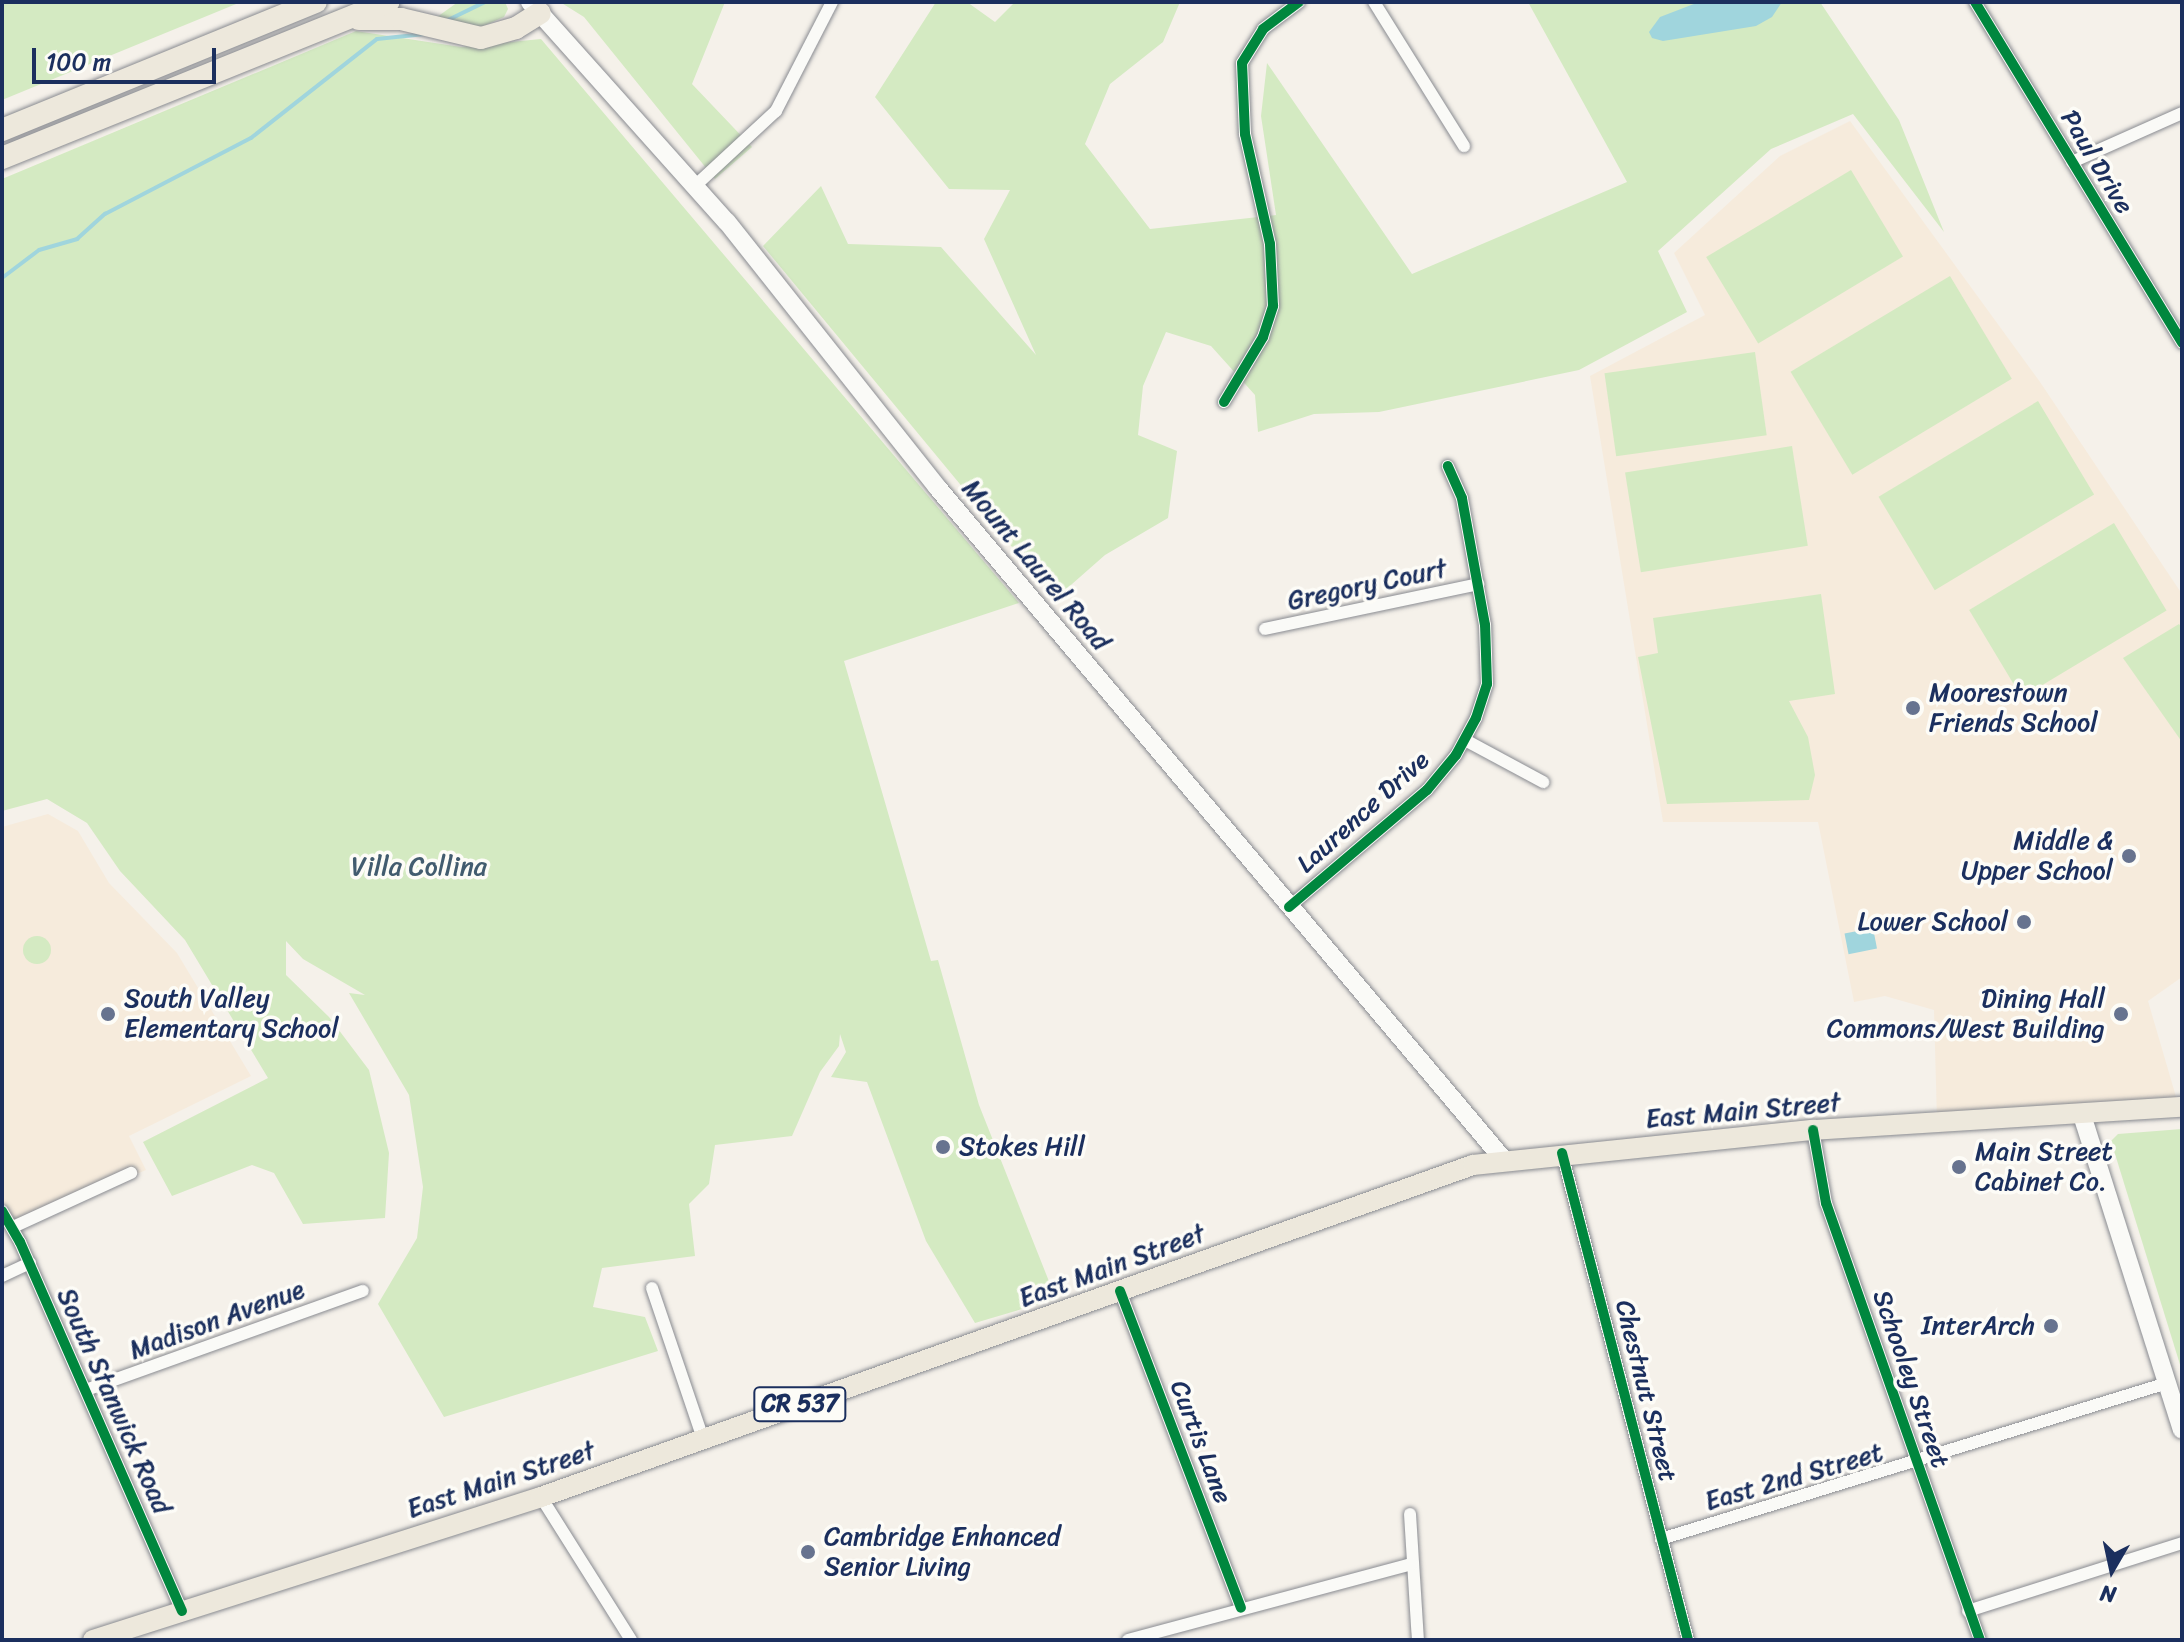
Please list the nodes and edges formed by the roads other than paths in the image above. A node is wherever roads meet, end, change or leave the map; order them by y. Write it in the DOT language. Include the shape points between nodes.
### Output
graph roads {
  1 [pos="316,2"];
  2 [pos="389,2"];
  3 [pos="832,2"];
  4 [pos="1299,2"];
  5 [pos="1374,2"];
  6 [pos="1975,2"];
  7 [pos="535,7"];
  8 [pos="346,20"];
  9 [pos="2182,113"];
  10 [pos="2,130"];
  11 [pos="1464,146"];
  12 [pos="2,158"];
  13 [pos="2072,162"];
  14 [pos="696,185"];
  15 [pos="2182,342"];
  16 [pos="1224,402"];
  17 [pos="1448,466"];
  18 [pos="1478,584"];
  19 [pos="1265,629"];
  20 [pos="1465,740"];
  21 [pos="1543,782"];
  22 [pos="1289,907"];
  23 [pos="2182,1107"];
  24 [pos="2082,1115"];
  25 [pos="1813,1130"];
  26 [pos="1562,1153"];
  27 [pos="1504,1160"];
  28 [pos="131,1173"];
  29 [pos="2,1211"];
  30 [pos="13,1227"];
  31 [pos="30,1263"];
  32 [pos="2,1276"];
  33 [pos="652,1288"];
  34 [pos="363,1291"];
  35 [pos="1120,1291"];
  36 [pos="2167,1383"];
  37 [pos="86,1390"];
  38 [pos="2182,1428"];
  39 [pos="703,1439"];
  40 [pos="1917,1463"];
  41 [pos="541,1497"];
  42 [pos="1410,1514"];
  43 [pos="1661,1539"];
  44 [pos="2182,1543"];
  45 [pos="1412,1564"];
  46 [pos="1241,1608"];
  47 [pos="182,1611"];
  48 [pos="1968,1611"];
  49 [pos="93,1640"];
  50 [pos="631,1640"];
  51 [pos="1128,1640"];
  52 [pos="1418,1640"];
  53 [pos="1688,1640"];
  54 [pos="1980,1640"];
  1 -- 10 [label="highway"];
  2 -- 8 [label="highway"];
  3 -- 14 [label="street" via="776,111"];
  4 -- 16 [label="street" via="1263,29 1242,63 1244,121 1270,244 1273,306 1263,337"];
  5 -- 11 [label="street"];
  6 -- 13 [label="street, Paul Drive"];
  7 -- 8 [label="highway" via="516,28 481,38 401,19"];
  7 -- 14 [label="main road, Mount Laurel Road"];
  8 -- 12 [label="highway"];
  9 -- 13 [label="street"];
  13 -- 15 [label="street, Paul Drive"];
  14 -- 22 [label="main road, Mount Laurel Road" via="937,487"];
  17 -- 18 [label="street, Laurence Drive" via="1462,498"];
  18 -- 19 [label="street, Gregory Court"];
  18 -- 20 [label="street, Laurence Drive" via="1487,684"];
  20 -- 21 [label="street"];
  20 -- 22 [label="street, Laurence Drive" via="1427,790"];
  22 -- 27 [label="main road, Mount Laurel Road"];
  23 -- 24 [label="main road, East Main Street / CR 537"];
  24 -- 25 [label="main road, East Main Street / CR 537"];
  24 -- 36 [label="main road"];
  25 -- 26 [label="main road, East Main Street / CR 537"];
  25 -- 40 [label="street, Schooley Street" via="1826,1203"];
  26 -- 27 [label="main road, East Main Street / CR 537"];
  26 -- 43 [label="street, Chestnut Street"];
  27 -- 35 [label="main road, East Main Street / CR 537" via="1439,1177"];
  28 -- 30 [label="street"];
  29 -- 30 [label="street, South Stanwick Road"];
  30 -- 31 [label="street, South Stanwick Road"];
  31 -- 32 [label="street"];
  31 -- 37 [label="street, South Stanwick Road"];
  33 -- 39 [label="street"];
  34 -- 37 [label="street, Madison Avenue"];
  35 -- 39 [label="main road, East Main Street / CR 537"];
  35 -- 46 [label="street, Curtis Lane"];
  36 -- 38 [label="main road"];
  36 -- 40 [label="street, East 2nd Street"];
  37 -- 47 [label="street, South Stanwick Road"];
  39 -- 41 [label="main road, East Main Street / CR 537"];
  40 -- 43 [label="street, East 2nd Street"];
  40 -- 48 [label="street, Schooley Street"];
  41 -- 47 [label="main road, East Main Street / CR 537"];
  41 -- 50 [label="street"];
  42 -- 45 [label="street"];
  43 -- 53 [label="street, Chestnut Street"];
  44 -- 48 [label="street"];
  45 -- 46 [label="street"];
  45 -- 52 [label="street"];
  46 -- 51 [label="street"];
  47 -- 49 [label="main road, East Main Street / CR 537"];
  48 -- 54 [label="street, Schooley Street"];
}
